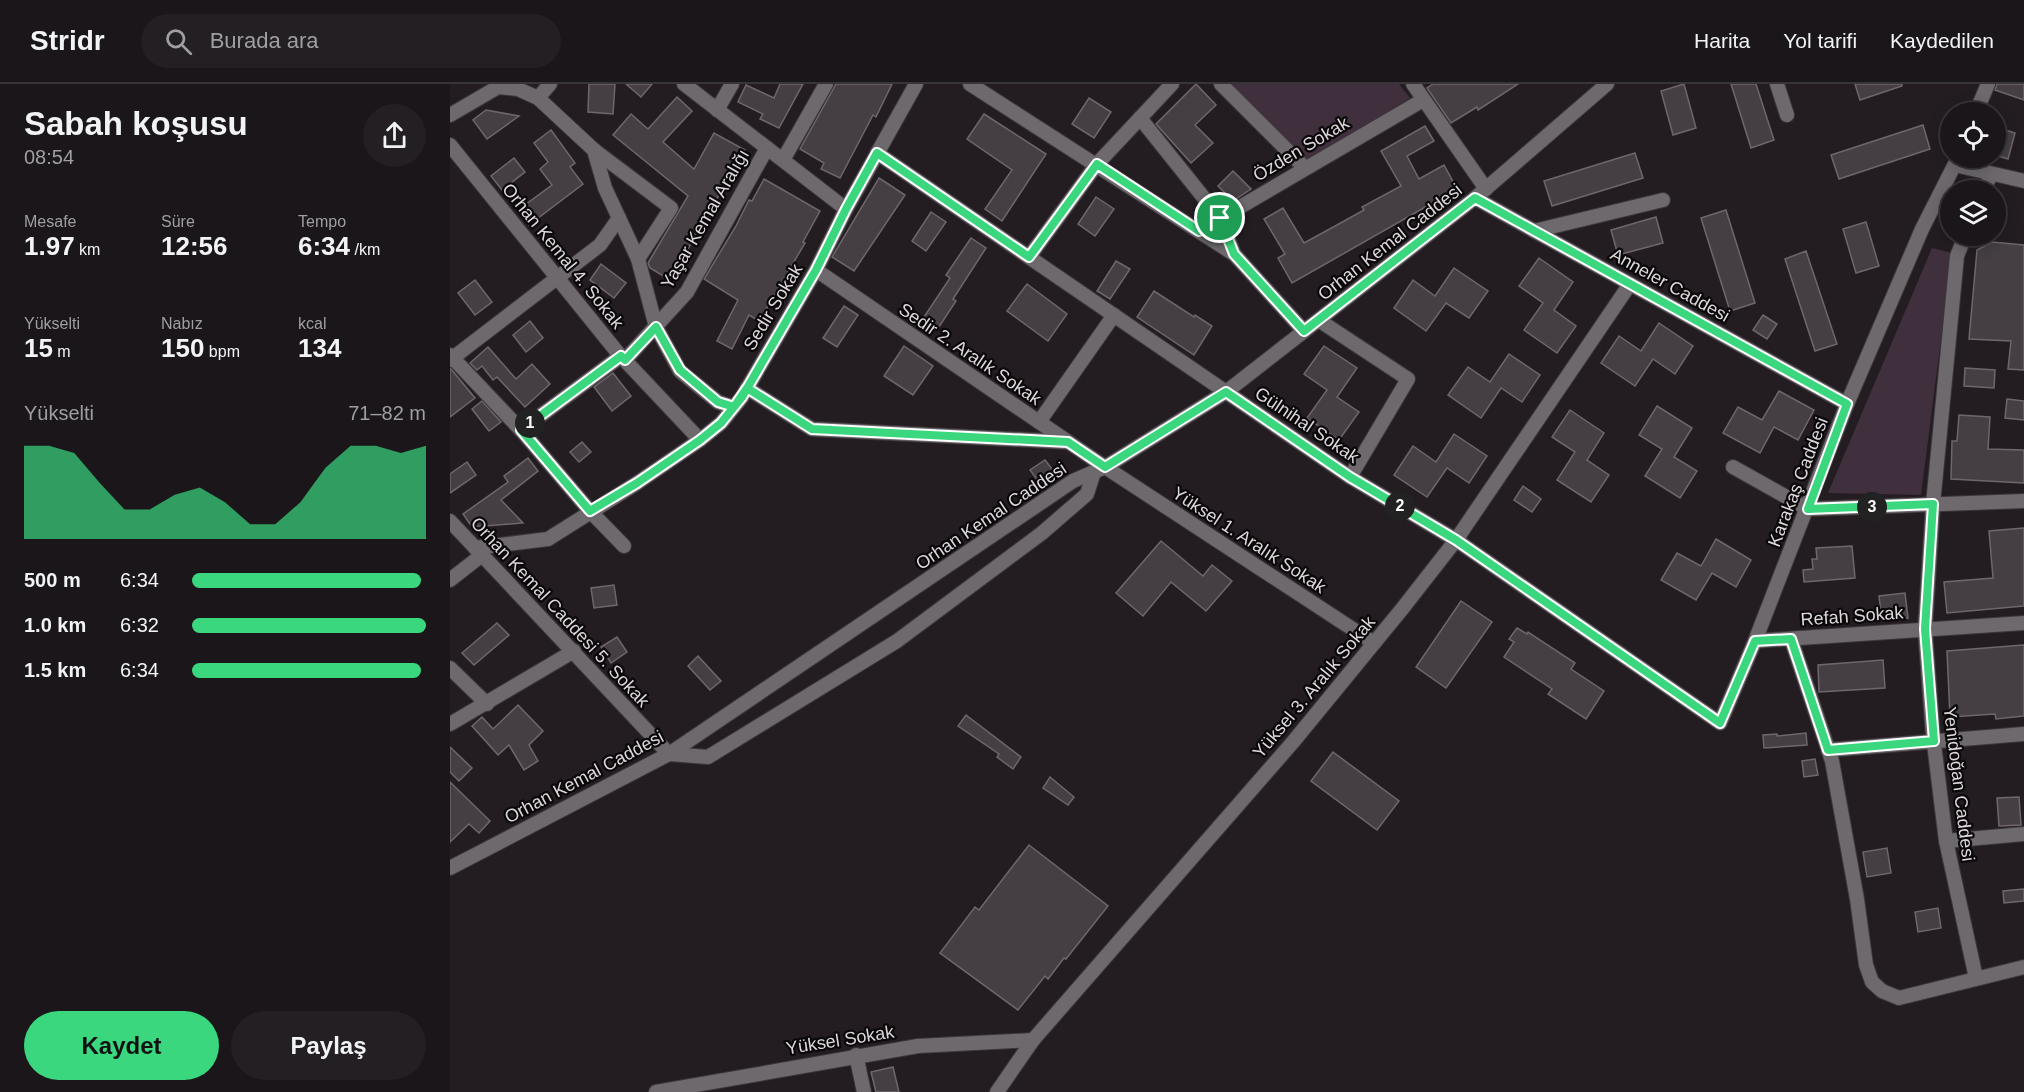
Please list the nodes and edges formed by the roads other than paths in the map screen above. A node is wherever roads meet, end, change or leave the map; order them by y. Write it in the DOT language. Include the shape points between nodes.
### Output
graph roads {
  1 [pos="550,84"];
  2 [pos="684,84"];
  3 [pos="732,84"];
  4 [pos="826,84"];
  5 [pos="916,84"];
  6 [pos="970,84"];
  7 [pos="1172,84"];
  8 [pos="1221,84"];
  9 [pos="1413,84"];
  10 [pos="1607,84"];
  11 [pos="1777,84"];
  12 [pos="1987,84"];
  13 [pos="516,86"];
  14 [pos="538,98"];
  15 [pos="1423,100"];
  16 [pos="1980,102"];
  17 [pos="717,110"];
  18 [pos="450,115"];
  19 [pos="1786,115"];
  20 [pos="1140,118"];
  21 [pos="450,146"];
  22 [pos="767,148"];
  23 [pos="594,150"];
  24 [pos="877,153"];
  25 [pos="783,160"];
  26 [pos="1097,164"];
  27 [pos="1305,168"];
  28 [pos="1952,168"];
  29 [pos="1975,168"];
  30 [pos="1991,174"];
  31 [pos="1988,180"];
  32 [pos="2024,181"];
  33 [pos="1480,193"];
  34 [pos="1663,200"];
  35 [pos="846,209"];
  36 [pos="619,218"];
  37 [pos="1220,218"];
  38 [pos="1199,231"];
  39 [pos="1534,231"];
  40 [pos="1962,246"];
  41 [pos="1234,254"];
  42 [pos="1029,257"];
  43 [pos="638,259"];
  44 [pos="816,270"];
  45 [pos="558,279"];
  46 [pos="1630,284"];
  47 [pos="1113,315"];
  48 [pos="1320,321"];
  49 [pos="656,327"];
  50 [pos="1304,331"];
  51 [pos="451,357"];
  52 [pos="623,358"];
  53 [pos="747,388"];
  54 [pos="1226,392"];
  55 [pos="1847,404"];
  56 [pos="734,407"];
  57 [pos="1038,422"];
  58 [pos="521,430"];
  59 [pos="700,440"];
  60 [pos="1068,442"];
  61 [pos="1733,467"];
  62 [pos="1099,469"];
  63 [pos="1350,477"];
  64 [pos="2024,501"];
  65 [pos="1933,504"];
  66 [pos="1808,509"];
  67 [pos="590,511"];
  68 [pos="450,521"];
  69 [pos="1456,540"];
  70 [pos="624,546"];
  71 [pos="479,552"];
  72 [pos="450,580"];
  73 [pos="2024,623"];
  74 [pos="1925,629"];
  75 [pos="1791,639"];
  76 [pos="1755,641"];
  77 [pos="1374,643"];
  78 [pos="574,651"];
  79 [pos="450,668"];
  80 [pos="487,704"];
  81 [pos="1720,723"];
  82 [pos="450,724"];
  83 [pos="2024,734"];
  84 [pos="1934,741"];
  85 [pos="1828,750"];
  86 [pos="669,754"];
  87 [pos="2024,834"];
  88 [pos="1946,841"];
  89 [pos="450,868"];
  90 [pos="2024,967"];
  91 [pos="1976,978"];
  92 [pos="1033,1040"];
  93 [pos="856,1055"];
  94 [pos="727,1085"];
  95 [pos="656,1092"];
  96 [pos="864,1092"];
  97 [pos="997,1092"];
  1 -- 14 [label="street"];
  2 -- 17 [label="street"];
  3 -- 17 [label="street"];
  4 -- 25 [label="street"];
  5 -- 24 [label="street, Sedir Sokak"];
  6 -- 26 [label="street"];
  7 -- 20 [label="street"];
  8 -- 27 [label="street"];
  9 -- 15 [label="street"];
  10 -- 33 [label="street, Orhan Kemal Caddesi"];
  11 -- 19 [label="street"];
  12 -- 16 [label="street"];
  13 -- 14 [label="street"];
  13 -- 18 [label="street" via="498,87"];
  14 -- 23 [label="street"];
  15 -- 27 [label="street, Özden Sokak"];
  15 -- 33 [label="street"];
  17 -- 22 [label="street"];
  20 -- 26 [label="street"];
  20 -- 37 [label="street"];
  21 -- 45 [label="street, Orhan Kemal 4. Sokak"];
  22 -- 25 [label="street"];
  22 -- 49 [label="street, Yaşar Kemal Aralığı" via="687,292"];
  23 -- 36 [label="street"];
  23 -- 43 [label="street" via="671,208"];
  24 -- 35 [label="street, Sedir Sokak"];
  24 -- 42 [label="street, Gülnihal Sokak"];
  25 -- 35 [label="street"];
  26 -- 38 [label="street"];
  26 -- 42 [label="street"];
  27 -- 37 [label="street, Özden Sokak"];
  28 -- 55 [label="street, Karakaş Caddesi"];
  29 -- 30 [label="street"];
  30 -- 31 [label="street"];
  30 -- 32 [label="street"];
  33 -- 39 [label="street, Anneler Caddesi"];
  33 -- 48 [label="street, Orhan Kemal Caddesi"];
  34 -- 39 [label="street"];
  35 -- 44 [label="street, Sedir Sokak"];
  36 -- 43 [label="street"];
  36 -- 45 [label="street" via="600,245"];
  37 -- 38 [label="street, Özden Sokak"];
  37 -- 41 [label="street"];
  38 -- 41 [label="street"];
  39 -- 46 [label="street, Anneler Caddesi"];
  40 -- 65 [label="street, Yenidoğan Caddesi"];
  41 -- 50 [label="street"];
  42 -- 47 [label="street, Gülnihal Sokak"];
  43 -- 49 [label="street"];
  44 -- 53 [label="street, Sedir Sokak"];
  44 -- 57 [label="street, Sedir 2. Aralık Sokak"];
  45 -- 51 [label="street"];
  45 -- 52 [label="street, Orhan Kemal 4. Sokak"];
  46 -- 55 [label="street, Anneler Caddesi"];
  46 -- 69 [label="street, Yüksel 3. Aralık Sokak"];
  47 -- 54 [label="street, Gülnihal Sokak"];
  47 -- 57 [label="street"];
  48 -- 50 [label="street, Orhan Kemal Caddesi"];
  48 -- 63 [label="street" via="1408,379"];
  49 -- 52 [label="street, Yaşar Kemal Aralığı"];
  49 -- 56 [label="street" via="680,370 718,402"];
  50 -- 54 [label="street, Orhan Kemal Caddesi"];
  51 -- 58 [label="street"];
  52 -- 58 [label="street, Yaşar Kemal Aralığı"];
  52 -- 59 [label="street, Orhan Kemal 4. Sokak"];
  53 -- 56 [label="street, Sedir Sokak"];
  53 -- 60 [label="street" via="812,429"];
  54 -- 62 [label="street, Orhan Kemal Caddesi"];
  54 -- 63 [label="street, Gülnihal Sokak"];
  55 -- 66 [label="street, Karakaş Caddesi"];
  56 -- 59 [label="street, Sedir Sokak"];
  57 -- 60 [label="street, Sedir 2. Aralık Sokak"];
  58 -- 67 [label="street"];
  59 -- 67 [label="street, Sedir Sokak"];
  60 -- 62 [label="street, Sedir 2. Aralık Sokak"];
  61 -- 66 [label="street"];
  62 -- 77 [label="street, Yüksel 1. Aralık Sokak"];
  62 -- 86 [label="street, Orhan Kemal Caddesi" via="1073,481"];
  62 -- 86 [label="street" via="1087,494 1042,533 897,641 708,757"];
  63 -- 69 [label="street, Gülnihal Sokak"];
  64 -- 65 [label="street"];
  65 -- 66 [label="street"];
  65 -- 74 [label="street, Yenidoğan Caddesi"];
  66 -- 76 [label="street, Karakaş Caddesi"];
  67 -- 70 [label="street"];
  67 -- 71 [label="street, Sedir Sokak" via="549,539"];
  68 -- 71 [label="street, Orhan Kemal Caddesi 5. Sokak"];
  69 -- 77 [label="street, Yüksel 3. Aralık Sokak"];
  69 -- 81 [label="street, Gülnihal Sokak"];
  71 -- 72 [label="street"];
  71 -- 78 [label="street, Orhan Kemal Caddesi 5. Sokak"];
  73 -- 74 [label="street, Refah Sokak"];
  74 -- 75 [label="street, Refah Sokak"];
  74 -- 84 [label="street, Yenidoğan Caddesi"];
  75 -- 76 [label="street, Refah Sokak"];
  75 -- 85 [label="street"];
  76 -- 81 [label="street, Karakaş Caddesi"];
  77 -- 92 [label="street, Yüksel 3. Aralık Sokak" via="1293,742"];
  78 -- 80 [label="street"];
  78 -- 86 [label="street, Orhan Kemal Caddesi 5. Sokak"];
  79 -- 80 [label="street"];
  80 -- 82 [label="street"];
  83 -- 84 [label="street"];
  84 -- 85 [label="street"];
  84 -- 88 [label="street, Yenidoğan Caddesi"];
  85 -- 91 [label="street" via="1872,982 1899,998"];
  86 -- 89 [label="street, Orhan Kemal Caddesi"];
  87 -- 88 [label="street"];
  88 -- 91 [label="street, Yenidoğan Caddesi"];
  90 -- 91 [label="street"];
  92 -- 93 [label="street, Yüksel Sokak" via="918,1046"];
  92 -- 97 [label="street, Yüksel 3. Aralık Sokak"];
  93 -- 94 [label="street, Yüksel Sokak"];
  93 -- 96 [label="street"];
  94 -- 95 [label="street, Yüksel Sokak"];
}
